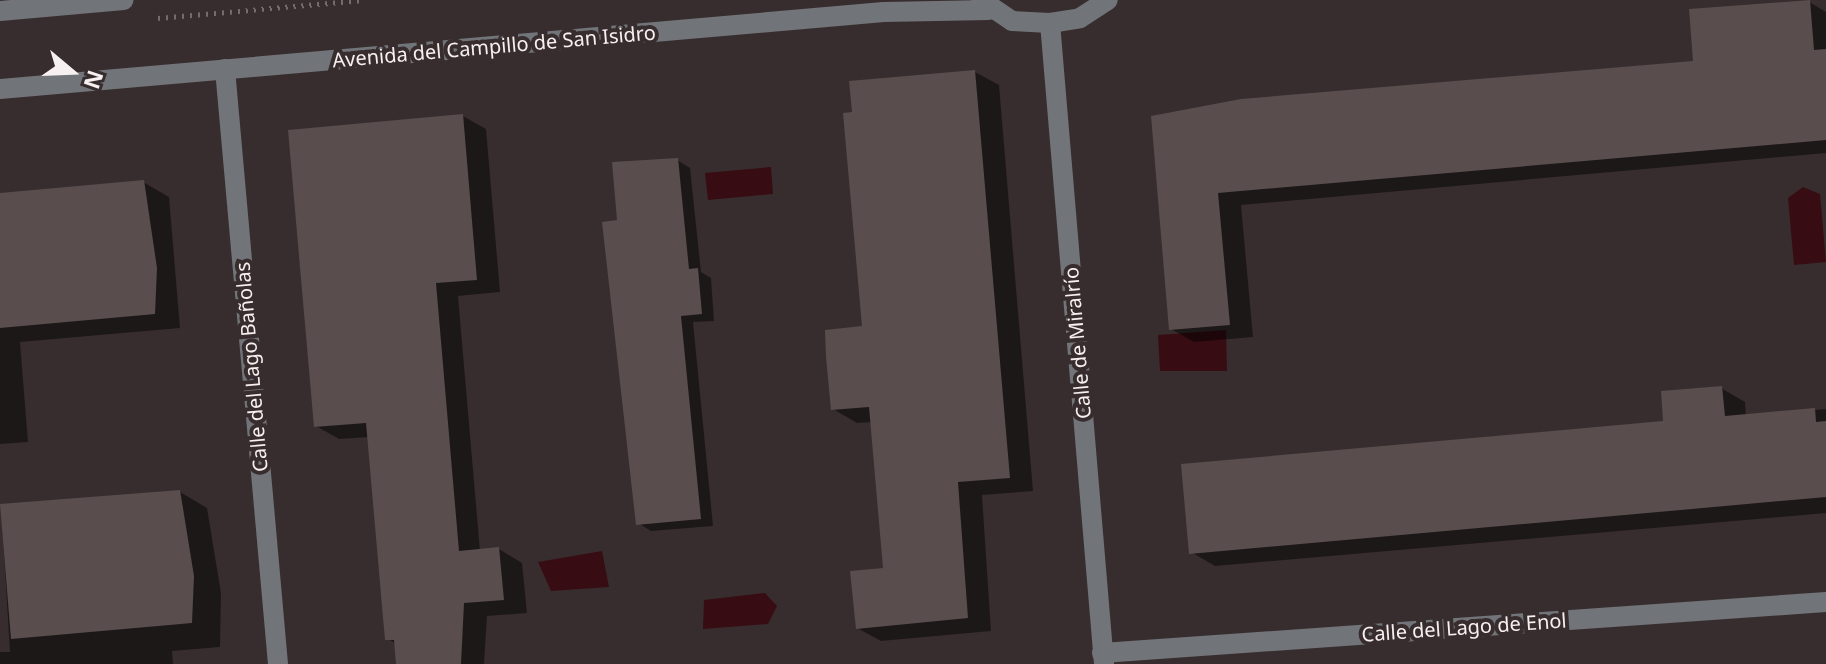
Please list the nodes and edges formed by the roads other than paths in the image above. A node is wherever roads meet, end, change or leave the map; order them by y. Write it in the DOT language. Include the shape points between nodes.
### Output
graph roads {
  1 [pos="124,0"];
  2 [pos="1108,0"];
  3 [pos="985,5"];
  4 [pos="0,11"];
  5 [pos="1050,23"];
  6 [pos="225,69"];
  7 [pos="0,89"];
  8 [pos="1826,602"];
  9 [pos="1103,659"];
  10 [pos="278,664"];
  1 -- 4 [label="street"];
  2 -- 5 [label="street, Avenida del Campillo de San Isidro" via="1080,18"];
  3 -- 5 [label="street, Avenida del Campillo de San Isidro" via="1012,21"];
  3 -- 6 [label="street, Avenida del Campillo de San Isidro"];
  5 -- 9 [label="street, Calle de Miralrío"];
  6 -- 7 [label="street, Avenida del Campillo de San Isidro"];
  6 -- 10 [label="street, Calle del Lago Bañolas"];
  8 -- 9 [label="street, Calle del Lago de Enol"];
}
